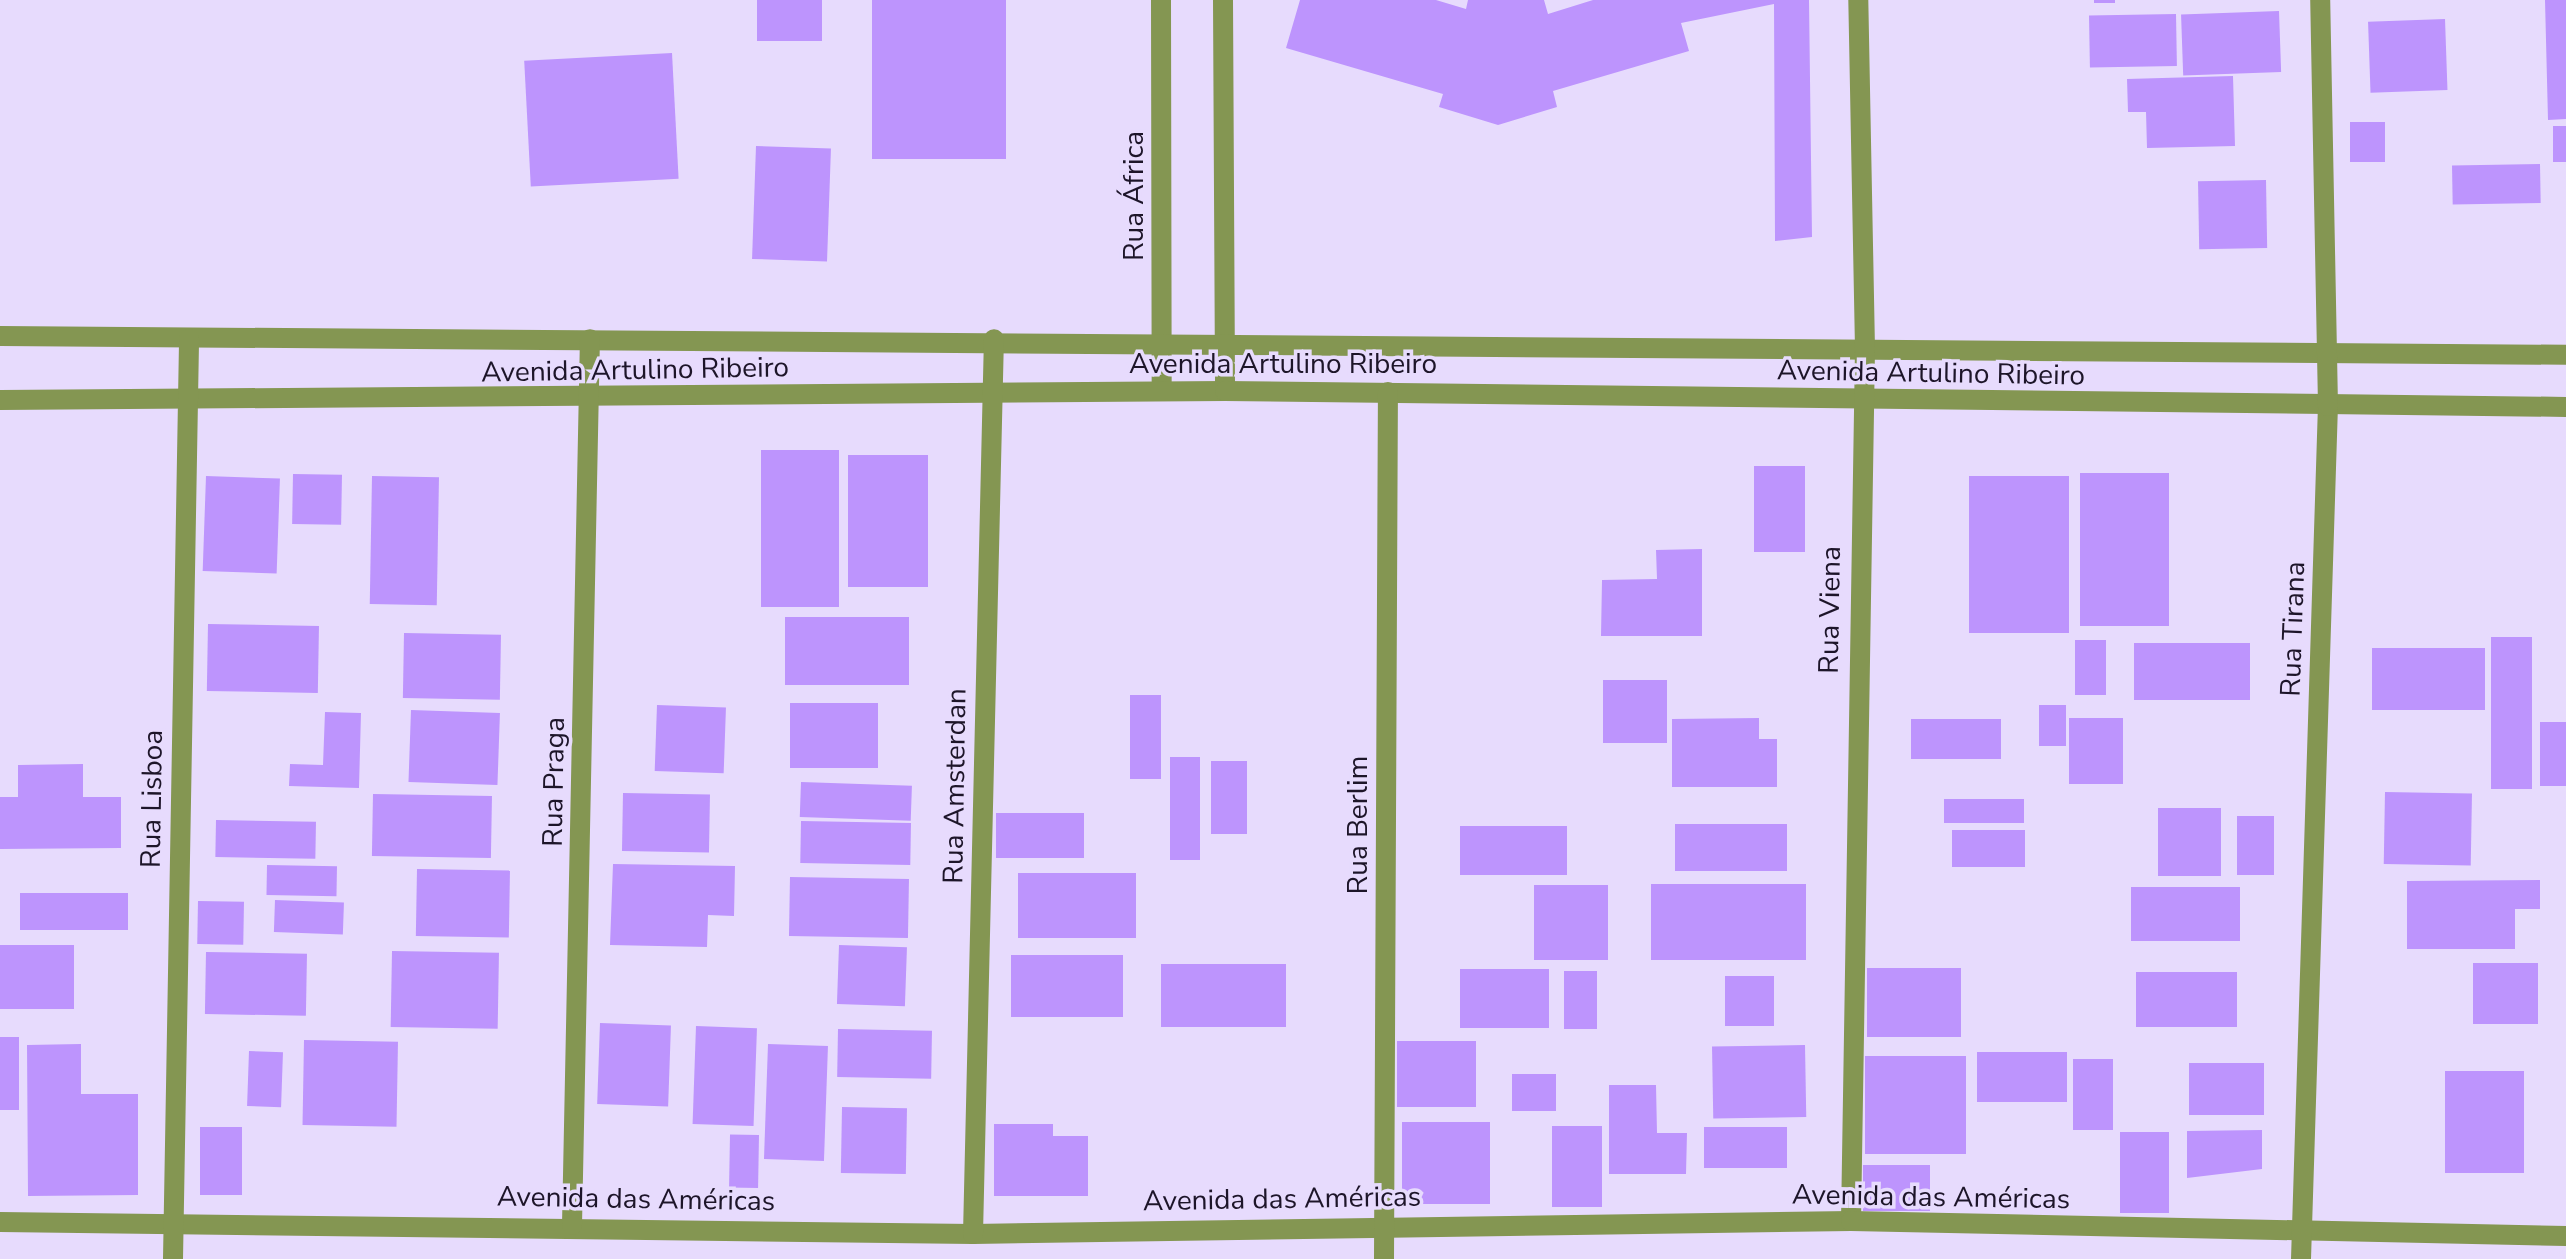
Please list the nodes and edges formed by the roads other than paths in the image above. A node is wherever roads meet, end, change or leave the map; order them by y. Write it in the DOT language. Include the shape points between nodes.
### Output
graph roads {
  1 [pos="1161,0"];
  2 [pos="1223,0"];
  3 [pos="1858,0"];
  4 [pos="2320,0"];
  5 [pos="0,336"];
  6 [pos="189,339"];
  7 [pos="590,339"];
  8 [pos="994,339"];
  9 [pos="1163,339"];
  10 [pos="1222,340"];
  11 [pos="1865,349"];
  12 [pos="2329,353"];
  13 [pos="2566,355"];
  14 [pos="1162,391"];
  15 [pos="1225,391"];
  16 [pos="992,392"];
  17 [pos="1388,392"];
  18 [pos="0,400"];
  19 [pos="187,400"];
  20 [pos="590,400"];
  21 [pos="1861,400"];
  22 [pos="2328,406"];
  23 [pos="2566,407"];
  24 [pos="1851,1221"];
  25 [pos="0,1222"];
  26 [pos="173,1223"];
  27 [pos="1385,1224"];
  28 [pos="572,1225"];
  29 [pos="2301,1233"];
  30 [pos="973,1234"];
  31 [pos="2566,1236"];
  32 [pos="173,1259"];
  33 [pos="1384,1259"];
  34 [pos="2301,1259"];
  1 -- 9 [label="street, Rua África"];
  2 -- 10 [label="street"];
  3 -- 11 [label="street, Rua Viena"];
  4 -- 12 [label="street, Rua Tirana"];
  5 -- 6 [label="street, Avenida Artulino Ribeiro"];
  6 -- 7 [label="street, Avenida Artulino Ribeiro"];
  6 -- 19 [label="street, Rua Lisboa"];
  7 -- 8 [label="street, Avenida Artulino Ribeiro"];
  7 -- 20 [label="street, Rua Praga"];
  8 -- 9 [label="street, Avenida Artulino Ribeiro"];
  8 -- 16 [label="street, Rua Amsterdan"];
  9 -- 10 [label="street, Avenida Artulino Ribeiro"];
  9 -- 14 [label="street, Rua África"];
  10 -- 11 [label="street, Avenida Artulino Ribeiro"];
  10 -- 15 [label="street"];
  11 -- 12 [label="street, Avenida Artulino Ribeiro"];
  11 -- 21 [label="street, Rua Viena"];
  12 -- 13 [label="street, Avenida Artulino Ribeiro"];
  12 -- 22 [label="street, Rua Tirana"];
  14 -- 15 [label="street, Avenida Artulino Ribeiro"];
  14 -- 16 [label="street, Avenida Artulino Ribeiro"];
  15 -- 17 [label="street, Avenida Artulino Ribeiro"];
  16 -- 20 [label="street, Avenida Artulino Ribeiro"];
  16 -- 30 [label="street, Rua Amsterdan"];
  17 -- 21 [label="street, Avenida Artulino Ribeiro"];
  17 -- 27 [label="street, Rua Berlim"];
  18 -- 19 [label="street, Avenida Artulino Ribeiro"];
  19 -- 20 [label="street, Avenida Artulino Ribeiro"];
  19 -- 26 [label="street, Rua Lisboa"];
  20 -- 28 [label="street, Rua Praga"];
  21 -- 22 [label="street, Avenida Artulino Ribeiro"];
  21 -- 24 [label="street, Rua Viena"];
  22 -- 23 [label="street, Avenida Artulino Ribeiro"];
  22 -- 29 [label="street, Rua Tirana"];
  24 -- 27 [label="street, Avenida das Américas"];
  24 -- 29 [label="street, Avenida das Américas"];
  25 -- 26 [label="street, Avenida das Américas"];
  26 -- 28 [label="street, Avenida das Américas"];
  26 -- 32 [label="street, Rua Lisboa"];
  27 -- 30 [label="street, Avenida das Américas"];
  27 -- 33 [label="street, Rua Berlim"];
  28 -- 30 [label="street, Avenida das Américas"];
  29 -- 31 [label="street, Avenida das Américas"];
  29 -- 34 [label="street, Rua Tirana"];
}
